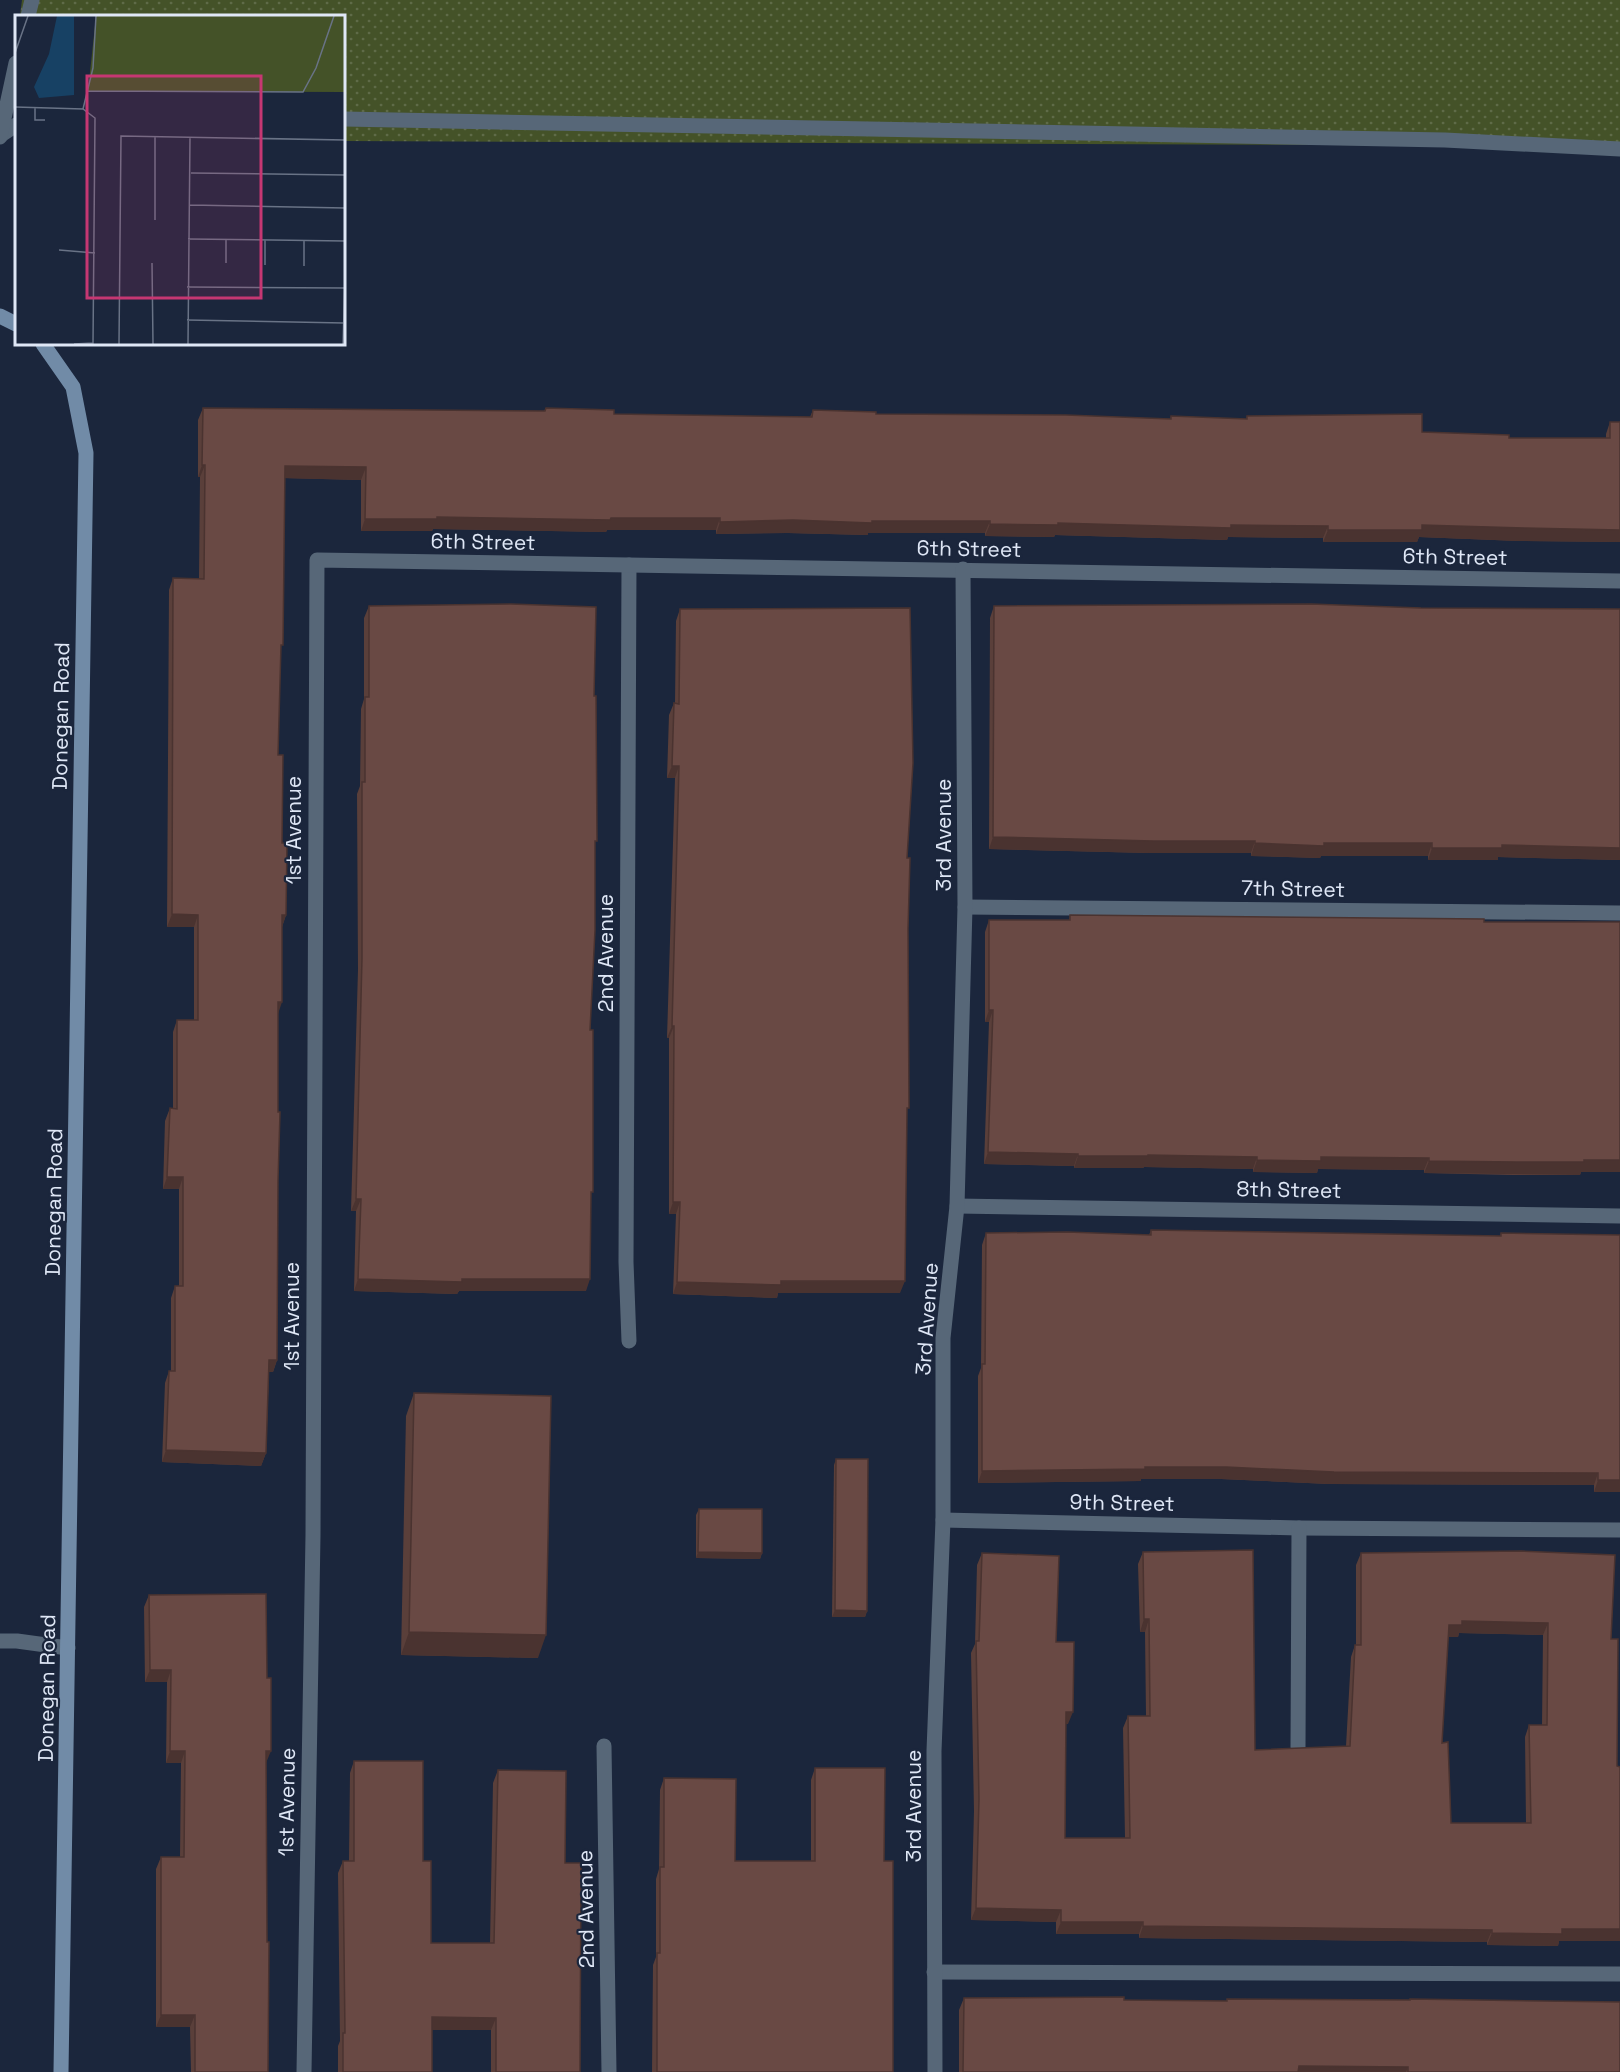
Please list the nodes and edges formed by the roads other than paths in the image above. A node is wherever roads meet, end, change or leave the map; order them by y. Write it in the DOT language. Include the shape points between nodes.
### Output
graph roads {
  1 [pos="32,0"];
  2 [pos="28,15"];
  3 [pos="15,68"];
  4 [pos="345,119"];
  5 [pos="15,126"];
  6 [pos="1,136"];
  7 [pos="1620,149"];
  8 [pos="0,316"];
  9 [pos="15,324"];
  10 [pos="44,345"];
  11 [pos="316,560"];
  12 [pos="628,565"];
  13 [pos="963,569"];
  14 [pos="1620,581"];
  15 [pos="965,907"];
  16 [pos="1620,913"];
  17 [pos="957,1206"];
  18 [pos="1620,1216"];
  19 [pos="629,1341"];
  20 [pos="944,1520"];
  21 [pos="1299,1528"];
  22 [pos="1620,1530"];
  23 [pos="0,1641"];
  24 [pos="68,1648"];
  25 [pos="604,1746"];
  26 [pos="1298,1747"];
  27 [pos="934,1972"];
  28 [pos="1620,1974"];
  29 [pos="61,2072"];
  30 [pos="304,2072"];
  31 [pos="609,2072"];
  32 [pos="934,2072"];
  1 -- 2 [label="lane"];
  3 -- 6 [label="lane"];
  4 -- 7 [label="lane" via="1445,140"];
  5 -- 6 [label="lane"];
  8 -- 9 [label="street"];
  10 -- 24 [label="street, Donegan Road" via="73,387 86,453"];
  11 -- 12 [label="lane, 6th Street"];
  11 -- 30 [label="lane, 1st Avenue" via="313,1535"];
  12 -- 13 [label="lane, 6th Street"];
  12 -- 19 [label="lane, 2nd Avenue"];
  13 -- 14 [label="lane, 6th Street"];
  13 -- 15 [label="lane, 3rd Avenue"];
  15 -- 16 [label="lane, 7th Street"];
  15 -- 17 [label="lane, 3rd Avenue"];
  17 -- 18 [label="lane, 8th Street"];
  17 -- 20 [label="lane, 3rd Avenue" via="943,1338"];
  20 -- 21 [label="lane, 9th Street"];
  20 -- 27 [label="lane, 3rd Avenue" via="934,1751"];
  21 -- 22 [label="lane, 9th Street"];
  21 -- 26 [label="lane"];
  23 -- 24 [label="lane"];
  24 -- 29 [label="street, Donegan Road"];
  25 -- 31 [label="lane, 2nd Avenue"];
  27 -- 28 [label="lane"];
  27 -- 32 [label="lane, 3rd Avenue"];
}
